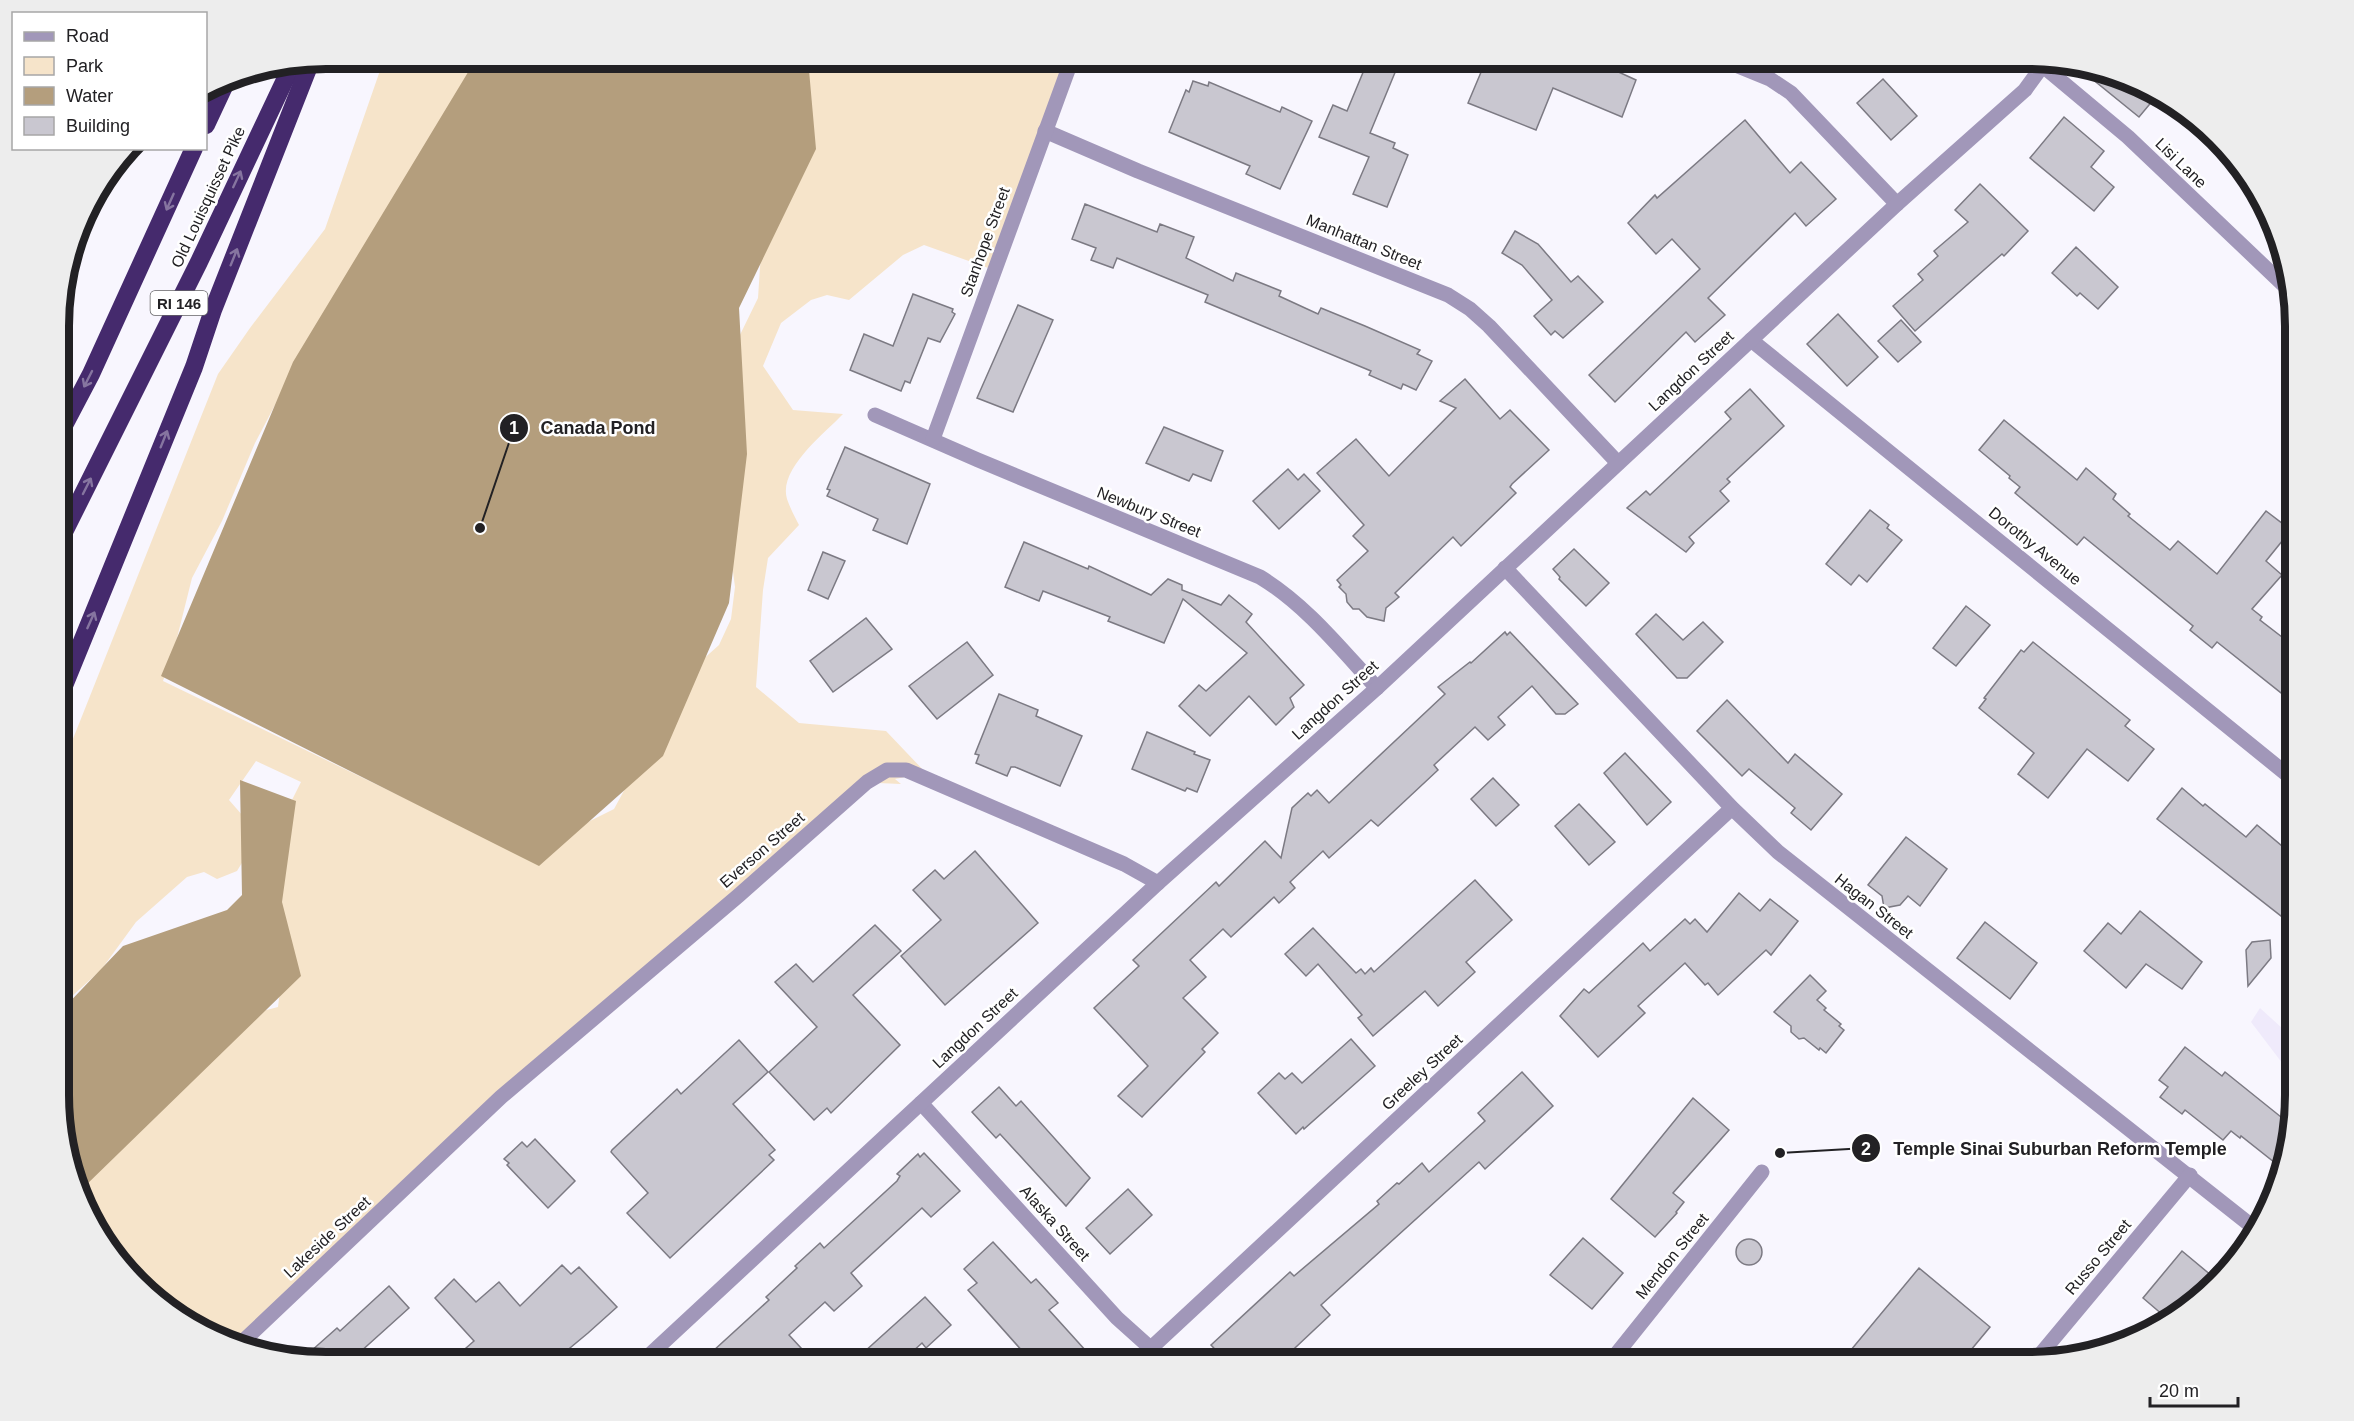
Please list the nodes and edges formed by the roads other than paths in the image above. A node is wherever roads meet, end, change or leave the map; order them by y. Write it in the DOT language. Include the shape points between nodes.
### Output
graph roads {
  1 [pos="1068,69"];
  2 [pos="1747,69"];
  3 [pos="307,70"];
  4 [pos="2039,70"];
  5 [pos="2052,70"];
  6 [pos="289,72"];
  7 [pos="222,91"];
  8 [pos="207,123"];
  9 [pos="1045,131"];
  10 [pos="193,150"];
  11 [pos="1897,204"];
  12 [pos="2281,283"];
  13 [pos="1752,340"];
  14 [pos="875,414"];
  15 [pos="69,416"];
  16 [pos="933,439"];
  17 [pos="1618,463"];
  18 [pos="69,522"];
  19 [pos="1504,568"];
  20 [pos="69,673"];
  21 [pos="1377,688"];
  22 [pos="2285,773"];
  23 [pos="1732,808"];
  24 [pos="1158,883"];
  25 [pos="921,1103"];
  26 [pos="442,1155"];
  27 [pos="1762,1172"];
  28 [pos="2190,1175"];
  29 [pos="2251,1224"];
  30 [pos="246,1339"];
  31 [pos="1151,1349"];
  32 [pos="2043,1351"];
  33 [pos="653,1352"];
  34 [pos="1148,1352"];
  35 [pos="1154,1352"];
  36 [pos="1618,1352"];
  1 -- 9 [label="street, Stanhope Street"];
  2 -- 11 [label="street" via="1791,93"];
  20 -- 3 [label="highway, one-way" via="194,367"];
  4 -- 11 [label="street, Langdon Street" via="2025,90"];
  5 -- 12 [label="street, Lisi Lane"];
  18 -- 6 [label="highway, Old Louisquisset Pike / RI 146, one-way"];
  7 -- 8 [label="highway, Old Louisquisset Pike"];
  9 -- 16 [label="street, Stanhope Street"];
  9 -- 17 [label="street, Manhattan Street" via="1448,295 1489,326"];
  10 -- 15 [label="highway, Old Louisquisset Pike / RI 146, one-way"];
  11 -- 13 [label="street, Langdon Street"];
  13 -- 17 [label="street, Langdon Street"];
  13 -- 22 [label="street, Dorothy Avenue"];
  14 -- 16 [label="street, Newbury Street"];
  16 -- 21 [label="street, Newbury Street" via="1260,577 1298,604"];
  17 -- 19 [label="street, Langdon Street"];
  19 -- 21 [label="street, Langdon Street"];
  19 -- 23 [label="street, Hagan Street"];
  21 -- 24 [label="street, Langdon Street"];
  23 -- 28 [label="street, Hagan Street" via="1807,877"];
  23 -- 31 [label="street, Greeley Street"];
  24 -- 25 [label="street, Langdon Street"];
  24 -- 26 [label="street, Everson Street" via="1124,864 906,770 887,770 867,782 590,1020 501,1097"];
  25 -- 31 [label="street, Alaska Street" via="1117,1318"];
  25 -- 33 [label="street, Langdon Street"];
  26 -- 30 [label="street, Lakeside Street"];
  27 -- 36 [label="street, Mendon Street"];
  28 -- 29 [label="street, Hagan Street"];
  28 -- 32 [label="street, Russo Street"];
  31 -- 34 [label="street, Greeley Street"];
  31 -- 35 [label="street, Alaska Street"];
}
